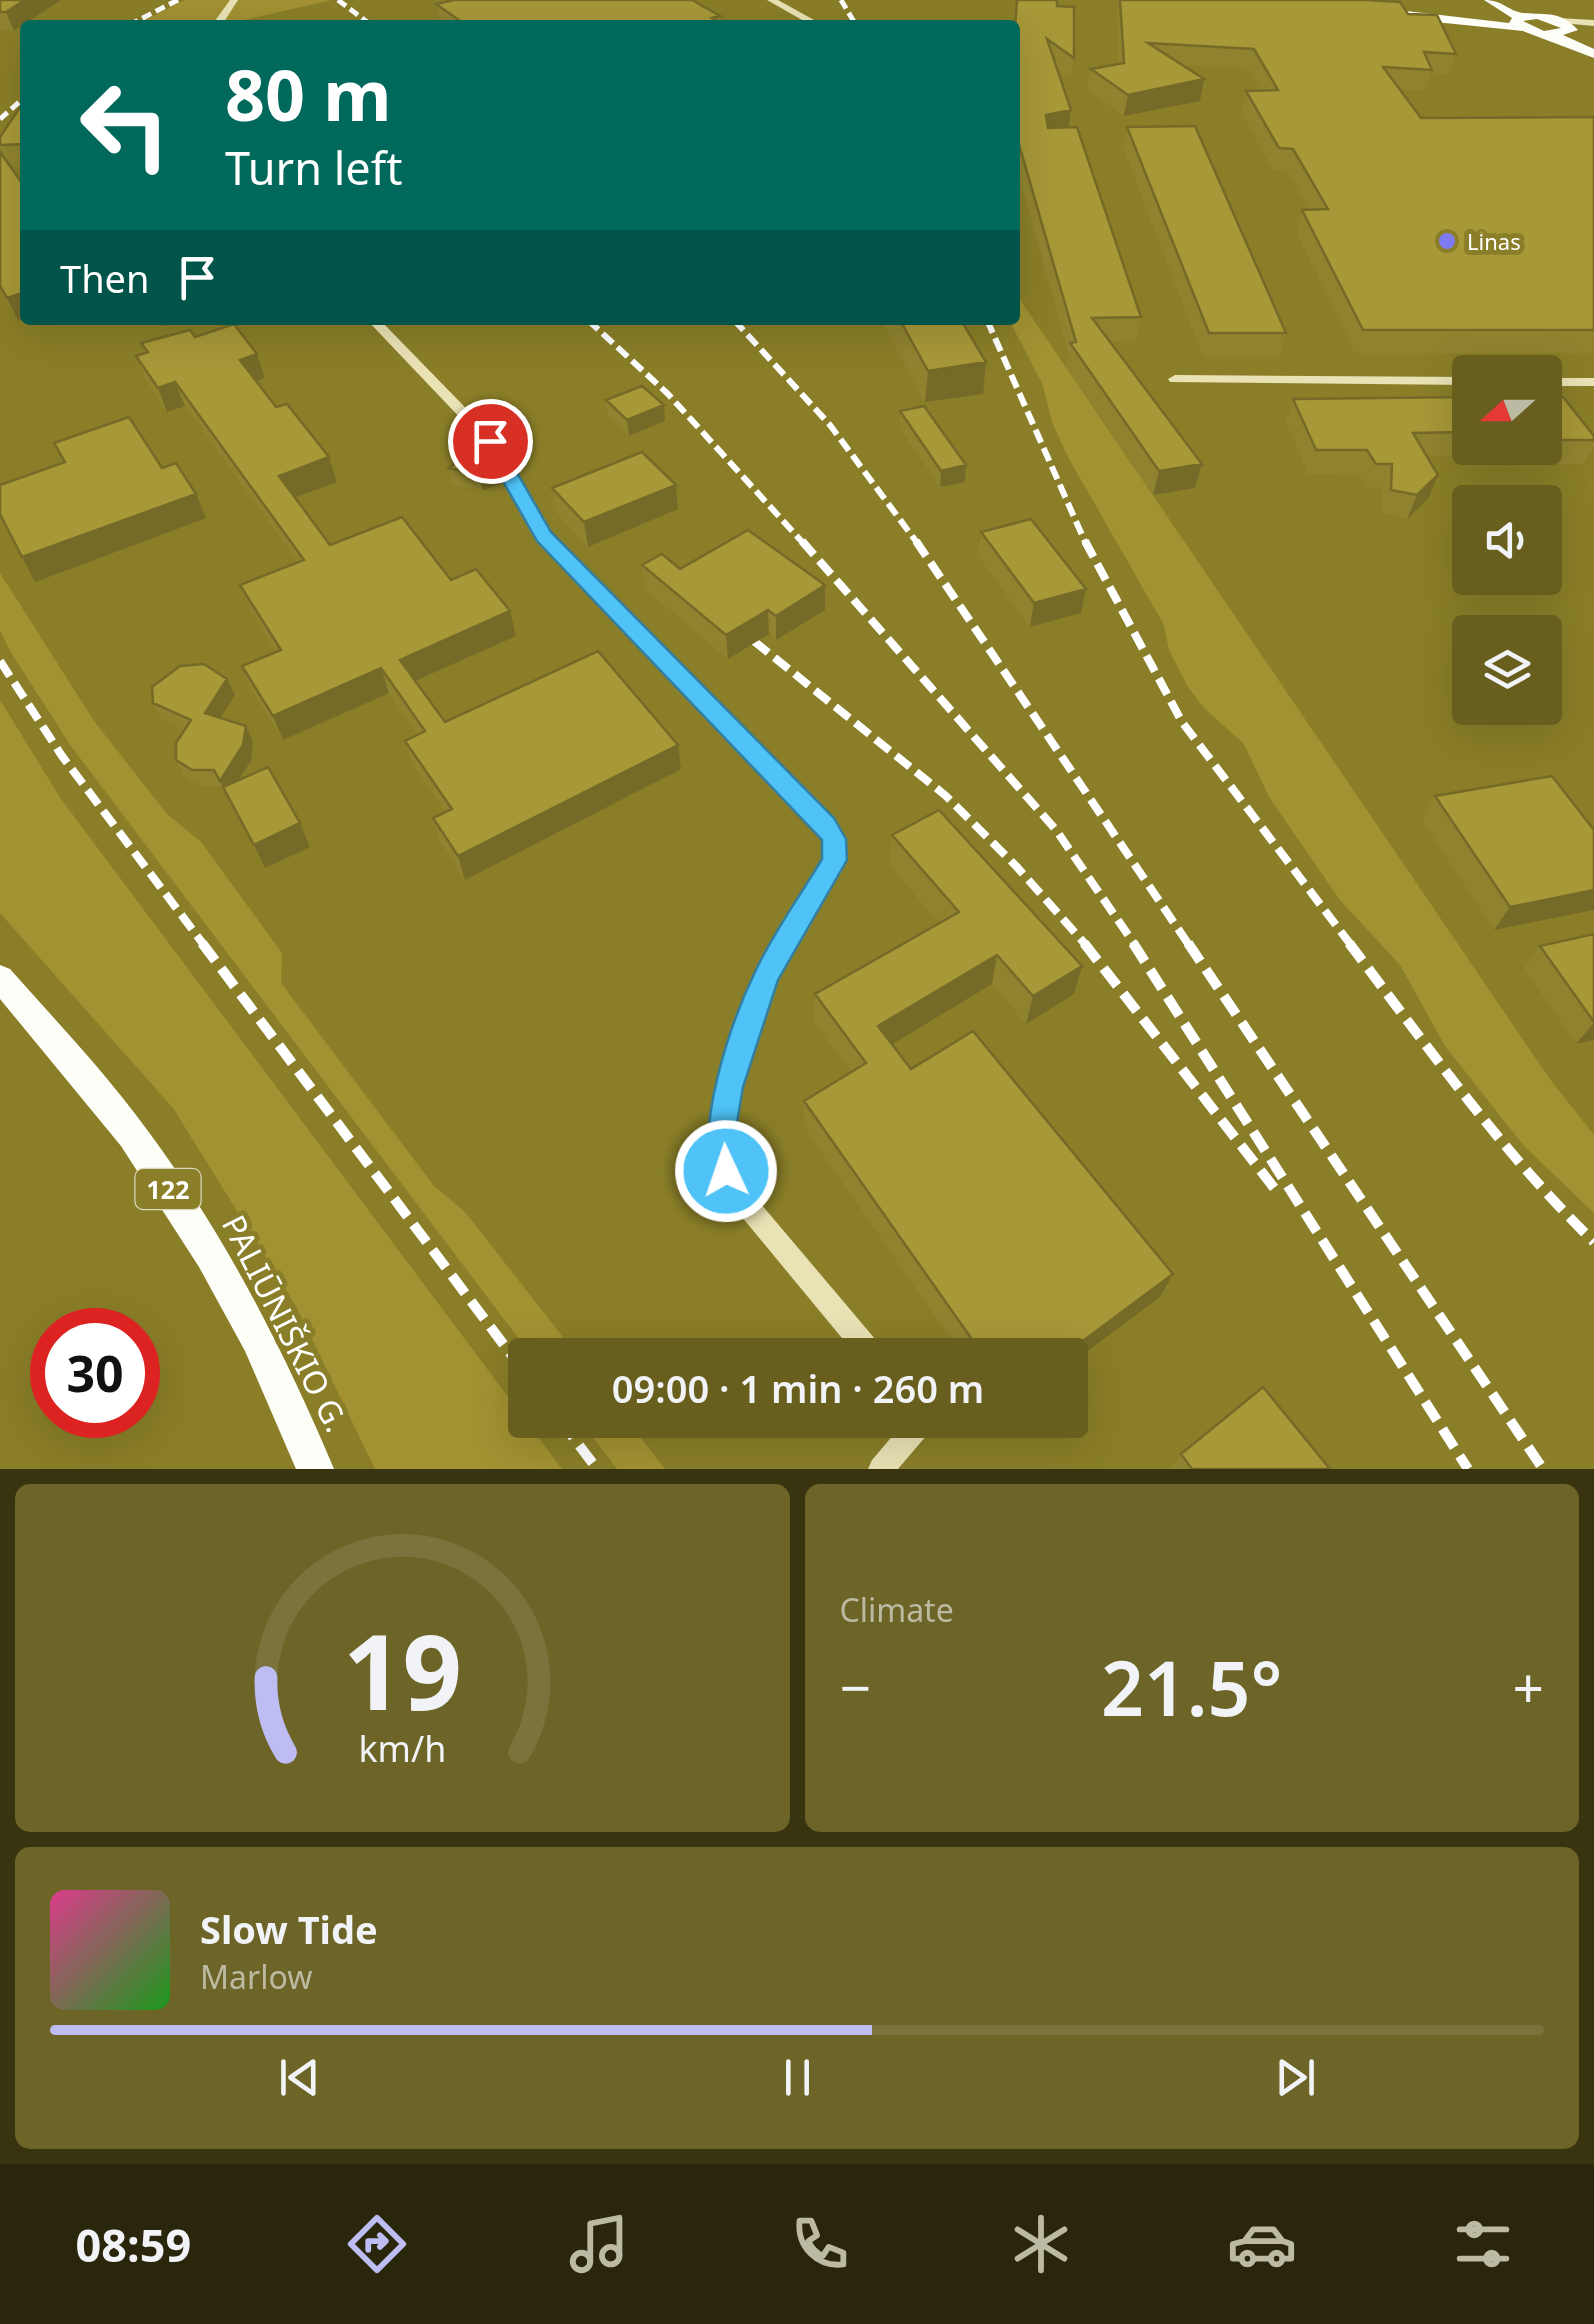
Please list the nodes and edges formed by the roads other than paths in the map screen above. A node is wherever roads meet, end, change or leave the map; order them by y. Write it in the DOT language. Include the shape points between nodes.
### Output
graph roads {
  1 [pos="771,0"];
  2 [pos="1493,3"];
  3 [pos="1392,14"];
  4 [pos="1429,14"];
  5 [pos="1412,15"];
  6 [pos="1537,15"];
  7 [pos="809,20"];
  8 [pos="1519,21"];
  9 [pos="1594,26"];
  10 [pos="1567,27"];
  11 [pos="1551,35"];
  12 [pos="1594,50"];
  13 [pos="378,325"];
  14 [pos="1175,379"];
  15 [pos="1452,381"];
  16 [pos="1562,382"];
  17 [pos="1594,382"];
  18 [pos="0,978"];
  19 [pos="858,1338"];
  20 [pos="908,1438"];
  21 [pos="315,1469"];
  22 [pos="880,1469"];
  1 -- 7 [label="street"];
  2 -- 4 [label="main road"];
  2 -- 6 [label="main road"];
  2 -- 8 [label="main road"];
  3 -- 5 [label="main road"];
  4 -- 5 [label="main road"];
  4 -- 8 [label="main road"];
  5 -- 8 [label="main road"];
  6 -- 8 [label="main road"];
  6 -- 10 [label="main road"];
  8 -- 11 [label="main road"];
  9 -- 10 [label="street"];
  10 -- 11 [label="main road"];
  10 -- 12 [label="main road"];
  11 -- 12 [label="main road"];
  13 -- 19 [label="street" via="490,441 544,536 834,839 834,860 766,977 729,1087 720,1140 735,1190"];
  14 -- 15 [label="street"];
  16 -- 17 [label="street"];
  18 -- 21 [label="main road, PALIŪNIŠKIO G. / 122" via="132,1135 194,1227 253,1330"];
  20 -- 22 [label="street"];
}
